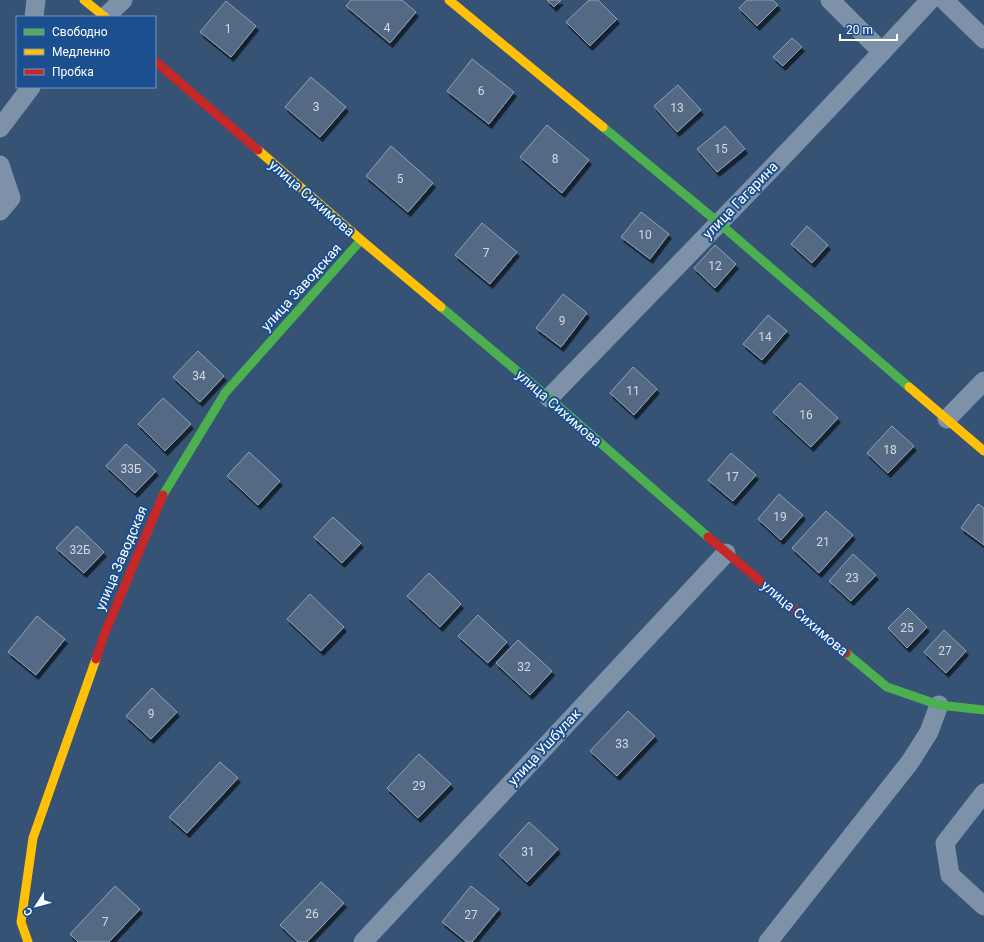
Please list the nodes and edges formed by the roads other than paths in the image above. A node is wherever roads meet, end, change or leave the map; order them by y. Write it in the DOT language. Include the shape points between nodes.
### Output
graph roads {
  1 [pos="36,0"];
  2 [pos="84,0"];
  3 [pos="123,0"];
  4 [pos="449,0"];
  5 [pos="830,0"];
  6 [pos="930,0"];
  7 [pos="944,0"];
  8 [pos="34,16"];
  9 [pos="104,16"];
  10 [pos="106,16"];
  11 [pos="984,39"];
  12 [pos="882,52"];
  13 [pos="156,62"];
  14 [pos="30,88"];
  15 [pos="0,128"];
  16 [pos="0,165"];
  17 [pos="0,212"];
  18 [pos="719,223"];
  19 [pos="361,240"];
  20 [pos="984,381"];
  21 [pos="549,398"];
  22 [pos="947,419"];
  23 [pos="984,451"];
  24 [pos="726,553"];
  25 [pos="939,706"];
  26 [pos="984,710"];
  27 [pos="984,793"];
  28 [pos="984,906"];
  29 [pos="28,942"];
  30 [pos="363,942"];
  31 [pos="768,942"];
  1 -- 8 [label="street"];
  2 -- 9 [label="street"];
  3 -- 10 [label="street"];
  4 -- 18 [label="street"];
  5 -- 12 [label="street"];
  6 -- 12 [label="street, улица Гагарина"];
  7 -- 11 [label="street"];
  12 -- 18 [label="street, улица Гагарина"];
  13 -- 19 [label="street, улица Сихимова"];
  14 -- 15 [label="street"];
  16 -- 17 [label="street" via="11,198"];
  18 -- 21 [label="street, улица Гагарина"];
  18 -- 22 [label="street"];
  19 -- 21 [label="street, улица Сихимова"];
  19 -- 29 [label="street, улица Заводская" via="225,393 165,491 104,635 33,838 21,922"];
  20 -- 22 [label="street"];
  21 -- 24 [label="street, улица Сихимова"];
  22 -- 23 [label="street"];
  24 -- 25 [label="street, улица Сихимова" via="887,686"];
  24 -- 30 [label="street, улица Ушбулак"];
  25 -- 26 [label="street, улица Сихимова"];
  25 -- 31 [label="street" via="929,732 910,762"];
  27 -- 28 [label="street" via="945,843 950,875"];
}
